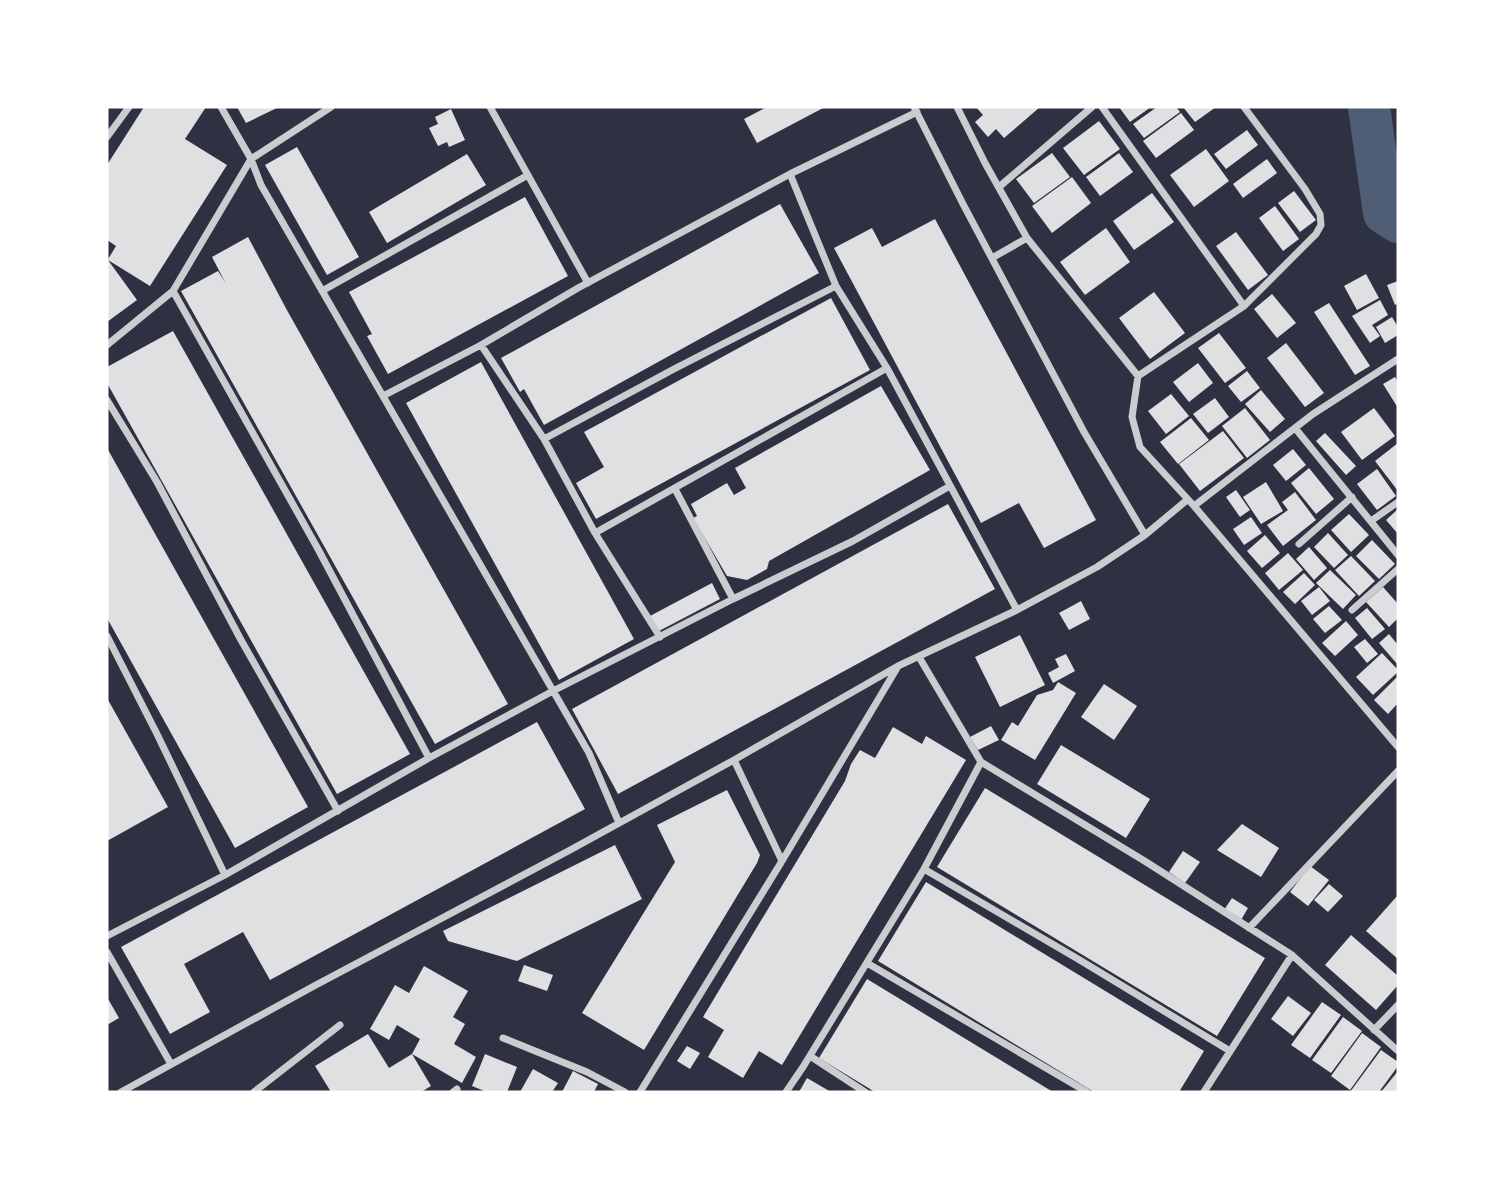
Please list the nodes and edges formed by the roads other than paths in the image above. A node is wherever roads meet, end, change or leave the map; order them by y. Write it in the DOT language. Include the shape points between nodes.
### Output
graph roads {
  1 [pos="129,107"];
  2 [pos="221,107"];
  3 [pos="331,107"];
  4 [pos="490,107"];
  5 [pos="957,107"];
  6 [pos="1092,107"];
  7 [pos="1102,107"];
  8 [pos="1244,107"];
  9 [pos="916,110"];
  10 [pos="107,137"];
  11 [pos="251,159"];
  12 [pos="790,174"];
  13 [pos="528,175"];
  14 [pos="999,187"];
  15 [pos="1027,238"];
  16 [pos="992,258"];
  17 [pos="588,283"];
  18 [pos="836,286"];
  19 [pos="322,290"];
  20 [pos="173,291"];
  21 [pos="1244,306"];
  22 [pos="107,345"];
  23 [pos="481,345"];
  24 [pos="1398,359"];
  25 [pos="887,368"];
  26 [pos="1138,376"];
  27 [pos="383,396"];
  28 [pos="107,400"];
  29 [pos="1295,428"];
  30 [pos="544,439"];
  31 [pos="950,486"];
  32 [pos="675,489"];
  33 [pos="1352,498"];
  34 [pos="1187,500"];
  35 [pos="1398,502"];
  36 [pos="1194,506"];
  37 [pos="1371,521"];
  38 [pos="595,533"];
  39 [pos="1145,535"];
  40 [pos="1299,544"];
  41 [pos="1398,555"];
  42 [pos="1398,569"];
  43 [pos="733,599"];
  44 [pos="1017,610"];
  45 [pos="1352,610"];
  46 [pos="107,636"];
  47 [pos="660,637"];
  48 [pos="919,657"];
  49 [pos="898,666"];
  50 [pos="553,691"];
  51 [pos="1398,747"];
  52 [pos="429,758"];
  53 [pos="734,760"];
  54 [pos="981,762"];
  55 [pos="1398,771"];
  56 [pos="338,811"];
  57 [pos="619,823"];
  58 [pos="782,861"];
  59 [pos="924,869"];
  60 [pos="225,875"];
  61 [pos="1249,928"];
  62 [pos="107,936"];
  63 [pos="107,952"];
  64 [pos="1292,955"];
  65 [pos="867,963"];
  66 [pos="1398,1005"];
  67 [pos="340,1025"];
  68 [pos="1374,1030"];
  69 [pos="503,1038"];
  70 [pos="1230,1051"];
  71 [pos="1398,1051"];
  72 [pos="810,1056"];
  73 [pos="171,1064"];
  74 [pos="121,1092"];
  75 [pos="254,1092"];
  76 [pos="625,1092"];
  77 [pos="640,1092"];
  78 [pos="786,1092"];
  79 [pos="865,1092"];
  80 [pos="1087,1092"];
  81 [pos="1204,1092"];
  1 -- 10 [label="street"];
  2 -- 11 [label="street"];
  3 -- 11 [label="street"];
  4 -- 13 [label="street"];
  5 -- 14 [label="street"];
  6 -- 14 [label="street"];
  7 -- 21 [label="street"];
  8 -- 21 [label="street" via="1305,189 1320,214 1321,225"];
  9 -- 12 [label="street"];
  9 -- 16 [label="street"];
  11 -- 19 [label="street" via="261,185"];
  11 -- 20 [label="street"];
  12 -- 17 [label="street"];
  12 -- 18 [label="street"];
  13 -- 17 [label="street"];
  13 -- 19 [label="street"];
  14 -- 15 [label="street"];
  15 -- 16 [label="street"];
  15 -- 26 [label="street"];
  16 -- 39 [label="street" via="1084,432"];
  17 -- 23 [label="street"];
  18 -- 25 [label="street"];
  18 -- 30 [label="street"];
  19 -- 27 [label="street"];
  20 -- 22 [label="street"];
  20 -- 52 [label="street"];
  21 -- 26 [label="street"];
  23 -- 27 [label="street"];
  23 -- 30 [label="street"];
  24 -- 29 [label="street"];
  25 -- 31 [label="street"];
  25 -- 32 [label="street"];
  26 -- 34 [label="street" via="1132,417 1140,447"];
  27 -- 50 [label="street"];
  28 -- 56 [label="street"];
  29 -- 33 [label="street"];
  29 -- 36 [label="street"];
  30 -- 38 [label="street"];
  31 -- 43 [label="street" via="853,541"];
  31 -- 44 [label="street"];
  32 -- 38 [label="street"];
  32 -- 43 [label="street"];
  33 -- 37 [label="street"];
  33 -- 40 [label="street"];
  34 -- 36 [label="street"];
  34 -- 39 [label="street"];
  35 -- 37 [label="street"];
  36 -- 51 [label="street"];
  37 -- 41 [label="street"];
  38 -- 47 [label="street"];
  39 -- 44 [label="street"];
  42 -- 45 [label="street"];
  43 -- 47 [label="street"];
  44 -- 48 [label="street"];
  46 -- 60 [label="street"];
  47 -- 50 [label="street"];
  48 -- 49 [label="street"];
  48 -- 54 [label="street"];
  49 -- 53 [label="street"];
  49 -- 58 [label="street"];
  50 -- 52 [label="street"];
  50 -- 57 [label="street" via="589,753"];
  52 -- 56 [label="street"];
  53 -- 57 [label="street"];
  53 -- 58 [label="street"];
  54 -- 59 [label="street"];
  54 -- 61 [label="street"];
  55 -- 61 [label="street"];
  56 -- 60 [label="street"];
  57 -- 73 [label="street"];
  58 -- 77 [label="street"];
  59 -- 65 [label="street"];
  59 -- 70 [label="street"];
  60 -- 62 [label="street"];
  61 -- 64 [label="street"];
  63 -- 73 [label="street"];
  64 -- 68 [label="street"];
  64 -- 70 [label="street"];
  65 -- 72 [label="street"];
  65 -- 80 [label="street"];
  66 -- 68 [label="street"];
  67 -- 75 [label="street"];
  68 -- 71 [label="street"];
  69 -- 76 [label="street"];
  70 -- 81 [label="street"];
  72 -- 78 [label="street"];
  72 -- 79 [label="street"];
  73 -- 74 [label="street"];
}
